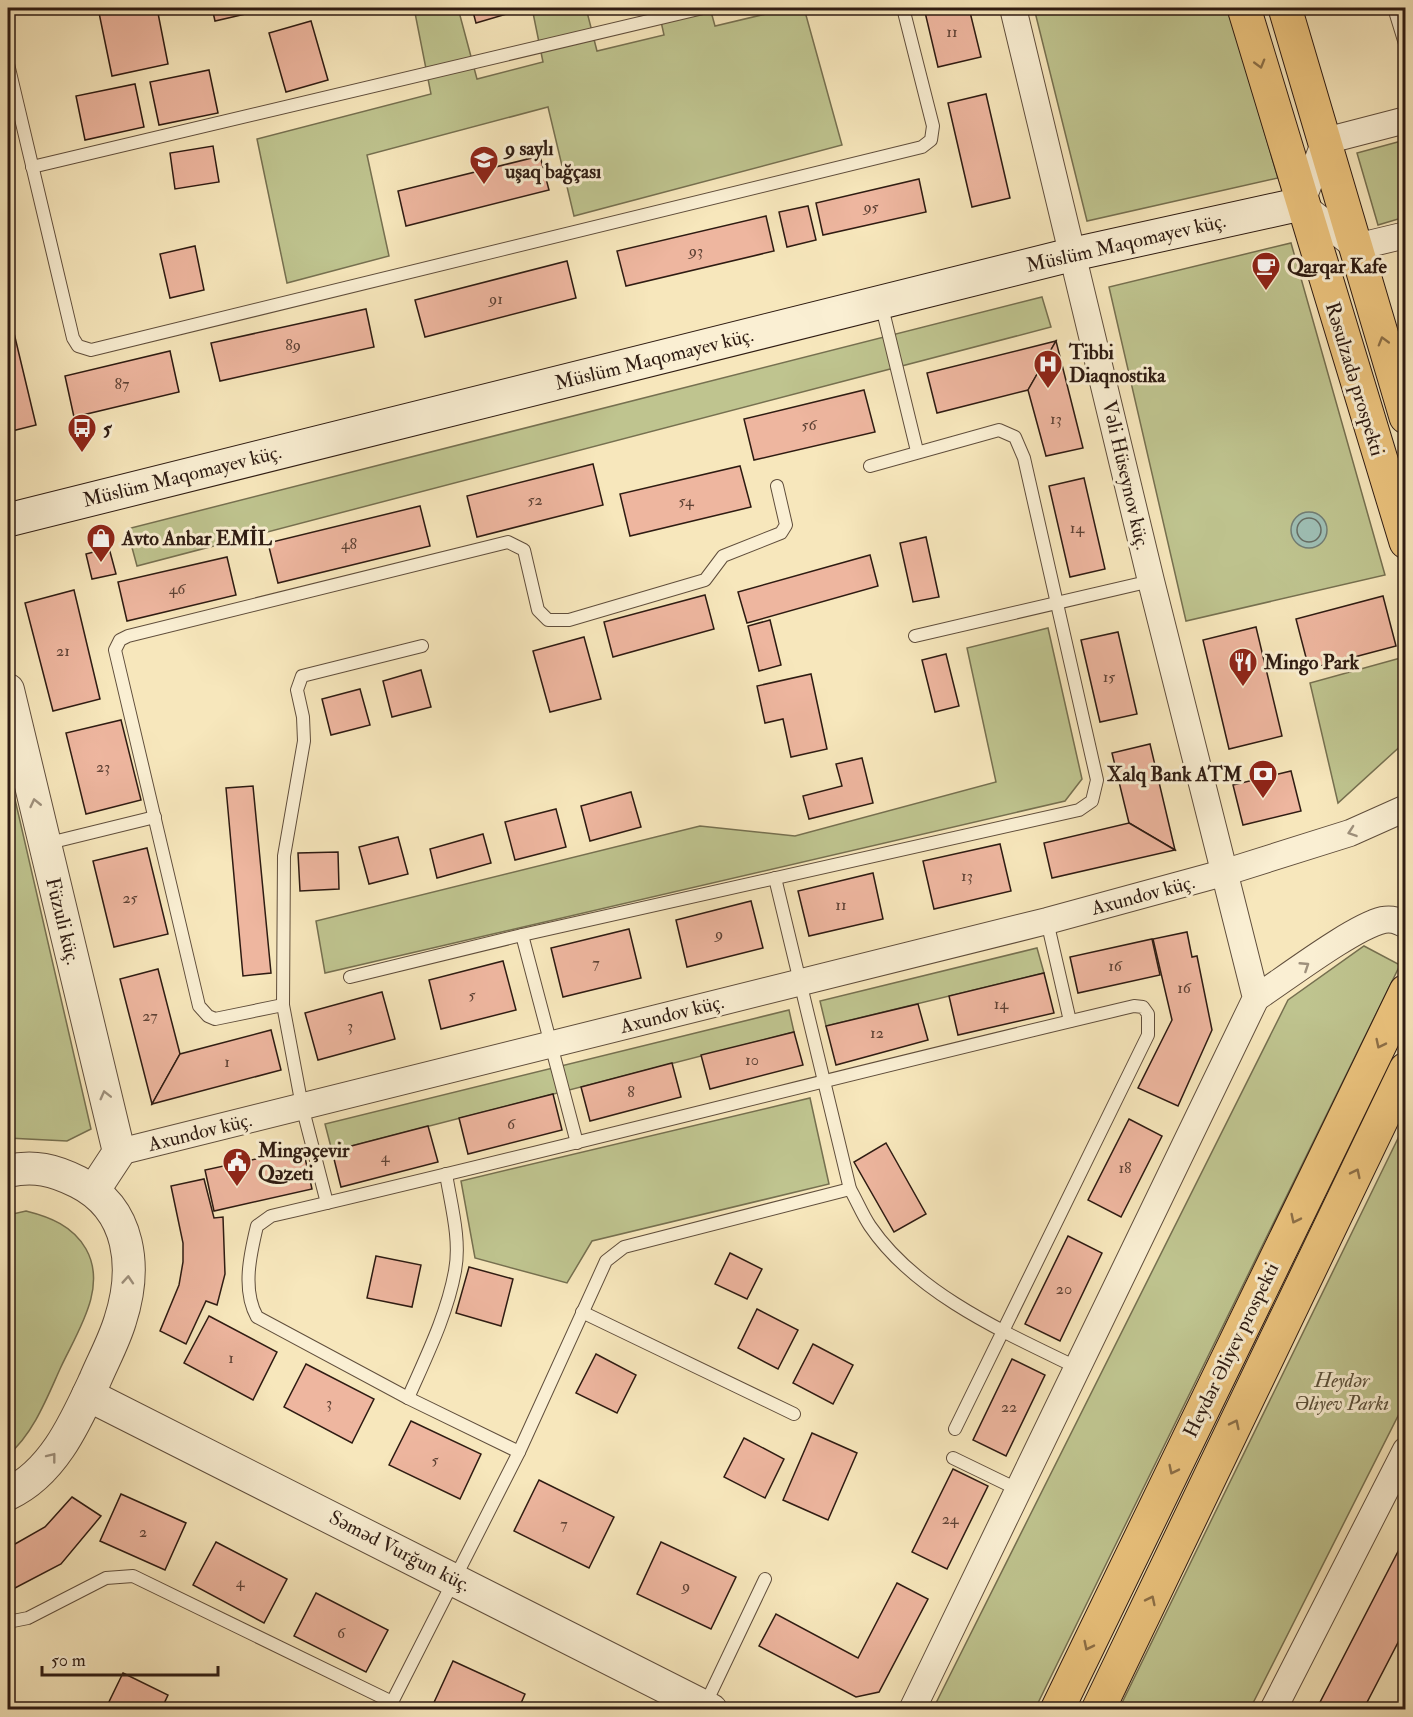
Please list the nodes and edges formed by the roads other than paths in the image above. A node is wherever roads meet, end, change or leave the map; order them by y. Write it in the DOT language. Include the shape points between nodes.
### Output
graph roads {
  1 [pos="703,8"];
  2 [pos="903,8"];
  3 [pos="1013,8"];
  4 [pos="1244,8"];
  5 [pos="1285,8"];
  6 [pos="1394,8"];
  7 [pos="1406,47"];
  8 [pos="8,64"];
  9 [pos="1406,120"];
  10 [pos="1325,141"];
  11 [pos="32,167"];
  12 [pos="1301,204"];
  13 [pos="1406,235"];
  14 [pos="1356,247"];
  15 [pos="1074,254"];
  16 [pos="880,302"];
  17 [pos="1406,417"];
  18 [pos="917,451"];
  19 [pos="870,466"];
  20 [pos="777,486"];
  21 [pos="8,520"];
  22 [pos="1406,542"];
  23 [pos="1151,581"];
  24 [pos="1056,602"];
  25 [pos="915,636"];
  26 [pos="422,645"];
  27 [pos="8,690"];
  28 [pos="1406,808"];
  29 [pos="155,817"];
  30 [pos="44,844"];
  31 [pos="1223,873"];
  32 [pos="775,878"];
  33 [pos="1047,921"];
  34 [pos="1406,925"];
  35 [pos="522,935"];
  36 [pos="350,977"];
  37 [pos="802,982"];
  38 [pos="1406,991"];
  39 [pos="1256,998"];
  40 [pos="283,1005"];
  41 [pos="1070,1021"];
  42 [pos="550,1045"];
  43 [pos="1406,1069"];
  44 [pos="823,1084"];
  45 [pos="302,1106"];
  46 [pos="577,1143"];
  47 [pos="119,1152"];
  48 [pos="8,1170"];
  49 [pos="446,1174"];
  50 [pos="850,1189"];
  51 [pos="94,1190"];
  52 [pos="327,1203"];
  53 [pos="582,1312"];
  54 [pos="1005,1332"];
  55 [pos="1078,1368"];
  56 [pos="88,1395"];
  57 [pos="408,1398"];
  58 [pos="794,1414"];
  59 [pos="956,1429"];
  60 [pos="1406,1450"];
  61 [pos="519,1452"];
  62 [pos="953,1458"];
  63 [pos="1398,1482"];
  64 [pos="1017,1489"];
  65 [pos="8,1494"];
  66 [pos="455,1579"];
  67 [pos="765,1579"];
  68 [pos="8,1622"];
  69 [pos="390,1706"];
  70 [pos="708,1708"];
  71 [pos="912,1710"];
  72 [pos="1057,1710"];
  73 [pos="1098,1710"];
  74 [pos="1273,1710"];
  1 -- 11 [label="lane"];
  2 -- 11 [label="lane" via="933,126 931,140 922,147 91,351 78,346 73,338"];
  3 -- 15 [label="street, Vəli Hüseynov küç."];
  4 -- 12 [label="main road, Rəsulzadə prospekti, one-way"];
  5 -- 10 [label="main road, Rəsulzadə prospekti"];
  6 -- 7 [label="lane"];
  8 -- 11 [label="lane"];
  9 -- 10 [label="street"];
  10 -- 12 [label="street"];
  10 -- 14 [label="main road, Rəsulzadə prospekti"];
  12 -- 14 [label="street"];
  12 -- 15 [label="main road, Müslüm Maqomayev küç."];
  12 -- 22 [label="main road, Rəsulzadə prospekti"];
  13 -- 14 [label="street"];
  17 -- 14 [label="main road, Rəsulzadə prospekti, one-way"];
  15 -- 16 [label="main road, Müslüm Maqomayev küç."];
  15 -- 23 [label="street, Vəli Hüseynov küç."];
  16 -- 18 [label="lane"];
  16 -- 21 [label="main road, Müslüm Maqomayev küç."];
  18 -- 19 [label="lane"];
  18 -- 24 [label="lane" via="999,430 1015,438 1024,458"];
  20 -- 29 [label="lane" via="786,525 781,533 723,556 705,580 569,620 548,620 538,610 524,550 508,542 120,640 115,650"];
  23 -- 24 [label="lane"];
  23 -- 31 [label="street, Vəli Hüseynov küç."];
  24 -- 25 [label="lane"];
  24 -- 32 [label="lane" via="1097,780 1092,801 1079,810"];
  26 -- 40 [label="lane" via="302,676 297,690 304,741 284,856"];
  30 -- 27 [label="street, Füzuli küç., one-way"];
  28 -- 31 [label="street, Axundov küç., one-way" via="1350,833"];
  29 -- 30 [label="lane"];
  29 -- 40 [label="lane" via="199,1006 215,1018"];
  47 -- 30 [label="street, Füzuli küç., one-way"];
  31 -- 33 [label="street, Axundov küç."];
  31 -- 39 [label="street, Vəli Hüseynov küç."];
  32 -- 35 [label="lane"];
  32 -- 37 [label="lane"];
  33 -- 37 [label="street, Axundov küç."];
  33 -- 41 [label="lane"];
  39 -- 34 [label="street, one-way" via="1359,930 1383,920 1394,919"];
  35 -- 36 [label="lane"];
  35 -- 42 [label="lane"];
  37 -- 42 [label="street, Axundov küç."];
  37 -- 44 [label="lane"];
  38 -- 72 [label="main road, Heydər Əliyev prospekti, one-way"];
  39 -- 55 [label="street"];
  40 -- 45 [label="lane"];
  41 -- 44 [label="lane"];
  41 -- 54 [label="lane" via="1134,1006 1143,1007 1150,1024"];
  42 -- 45 [label="street, Axundov küç."];
  42 -- 46 [label="lane"];
  73 -- 43 [label="main road, Heydər Əliyev prospekti, one-way"];
  44 -- 46 [label="lane"];
  44 -- 50 [label="lane"];
  45 -- 47 [label="street, Axundov küç."];
  45 -- 52 [label="lane"];
  46 -- 49 [label="lane"];
  47 -- 51 [label="street"];
  48 -- 51 [label="street" via="42,1168"];
  49 -- 52 [label="lane"];
  49 -- 57 [label="lane" via="456,1234 455,1270 441,1322"];
  50 -- 53 [label="lane" via="624,1247 606,1261"];
  50 -- 54 [label="lane" via="870,1226 904,1265"];
  56 -- 51 [label="street, one-way" via="120,1323 129,1278 128,1252 117,1217"];
  52 -- 57 [label="lane" via="271,1216 257,1226 249,1303 258,1317"];
  53 -- 58 [label="lane"];
  53 -- 61 [label="lane"];
  54 -- 55 [label="lane"];
  54 -- 59 [label="lane"];
  55 -- 64 [label="street"];
  65 -- 56 [label="street, one-way" via="45,1466 62,1444"];
  56 -- 66 [label="street, Səməd Vurğun küç."];
  57 -- 61 [label="lane"];
  60 -- 63 [label="street"];
  61 -- 66 [label="lane"];
  62 -- 64 [label="lane"];
  63 -- 74 [label="street"];
  64 -- 71 [label="street"];
  66 -- 69 [label="lane"];
  66 -- 70 [label="street, Səməd Vurğun küç."];
  67 -- 70 [label="lane"];
  68 -- 69 [label="lane" via="28,1618 106,1578 133,1576"];
}
